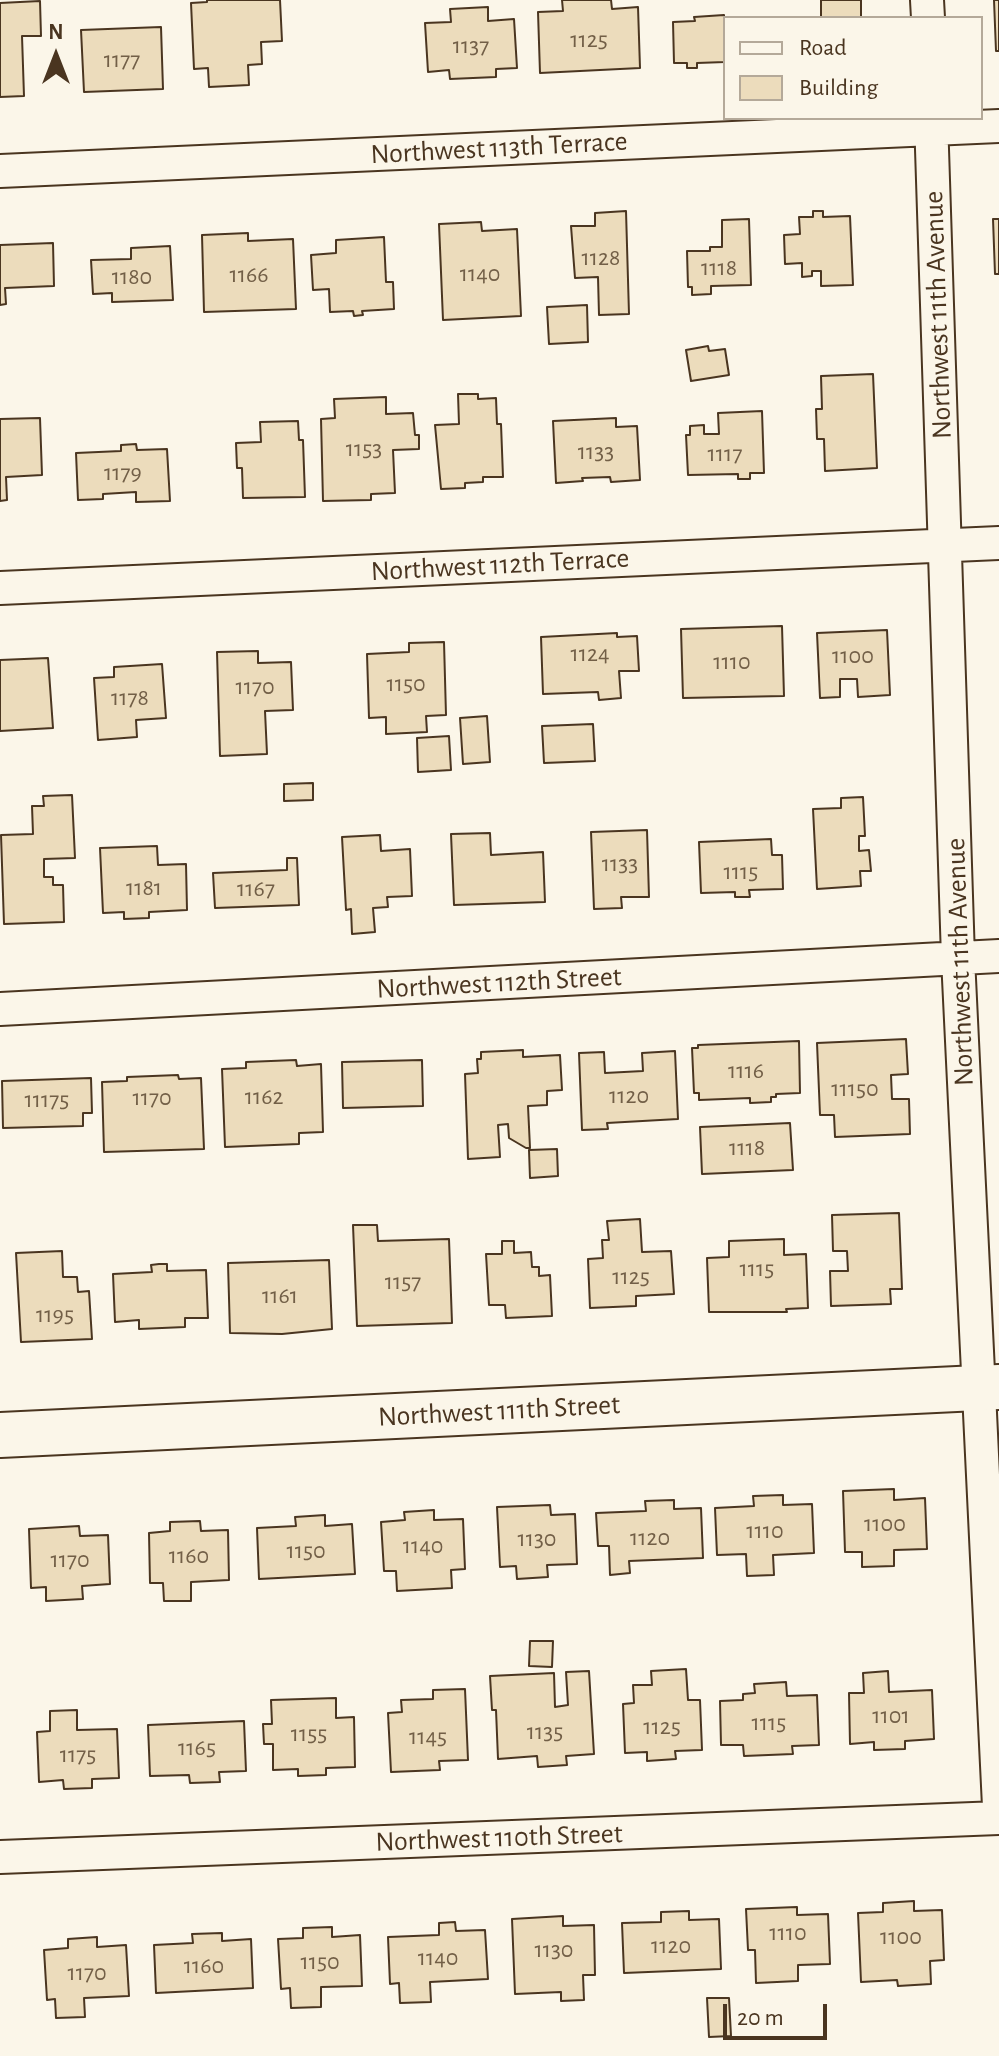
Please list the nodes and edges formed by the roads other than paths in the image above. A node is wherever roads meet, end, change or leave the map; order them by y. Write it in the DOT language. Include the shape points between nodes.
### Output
graph roads {
  1 [pos="932,124"];
  2 [pos="999,126"];
  3 [pos="0,171"];
  4 [pos="999,543"];
  5 [pos="946,545"];
  6 [pos="0,588"];
  7 [pos="999,956"];
  8 [pos="958,958"];
  9 [pos="0,1009"];
  10 [pos="989,1387"];
  11 [pos="0,1435"];
  12 [pos="999,1806"];
  13 [pos="999,1818"];
  14 [pos="0,1857"];
  1 -- 2 [label="street, Northwest 113th Terrace"];
  1 -- 3 [label="street, Northwest 113th Terrace"];
  1 -- 5 [label="street, Northwest 11th Avenue"];
  4 -- 5 [label="street, Northwest 112th Terrace"];
  5 -- 6 [label="street, Northwest 112th Terrace"];
  5 -- 8 [label="street, Northwest 11th Avenue"];
  7 -- 8 [label="street, Northwest 112th Street"];
  8 -- 9 [label="street, Northwest 112th Street"];
  8 -- 10 [label="street, Northwest 11th Avenue"];
  10 -- 11 [label="street, Northwest 111th Street"];
  10 -- 12 [label="street, Northwest 11th Avenue"];
  13 -- 14 [label="street, Northwest 110th Street"];
}
